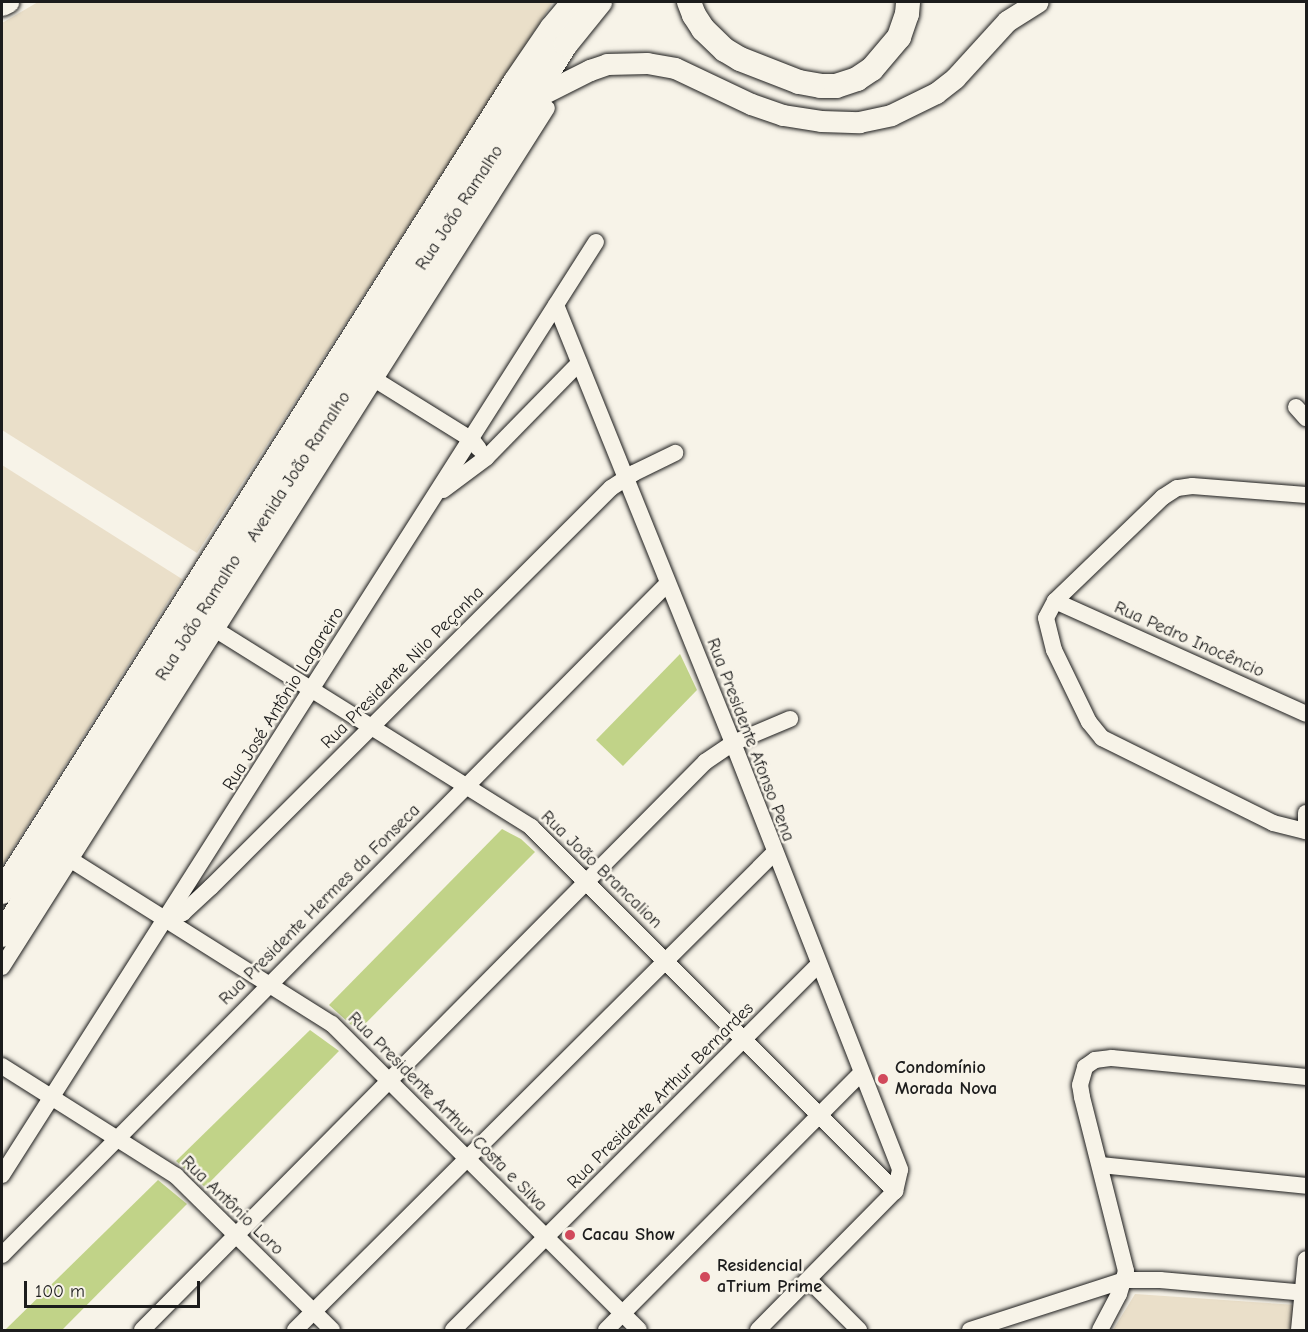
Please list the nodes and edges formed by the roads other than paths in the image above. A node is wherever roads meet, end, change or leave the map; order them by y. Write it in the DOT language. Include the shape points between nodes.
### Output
graph roads {
  1 [pos="8,2"];
  2 [pos="574,2"];
  3 [pos="600,2"];
  4 [pos="689,2"];
  5 [pos="908,2"];
  6 [pos="1038,2"];
  7 [pos="2,5"];
  8 [pos="539,104"];
  9 [pos="596,242"];
  10 [pos="556,305"];
  11 [pos="579,363"];
  12 [pos="367,374"];
  13 [pos="472,440"];
  14 [pos="675,453"];
  15 [pos="486,458"];
  16 [pos="625,478"];
  17 [pos="437,494"];
  18 [pos="1306,495"];
  19 [pos="667,584"];
  20 [pos="1052,605"];
  21 [pos="208,625"];
  22 [pos="312,690"];
  23 [pos="1306,714"];
  24 [pos="790,719"];
  25 [pos="371,728"];
  26 [pos="733,743"];
  27 [pos="465,787"];
  28 [pos="1306,813"];
  29 [pos="1306,831"];
  30 [pos="28,846"];
  31 [pos="774,853"];
  32 [pos="62,855"];
  33 [pos="196,873"];
  34 [pos="586,880"];
  35 [pos="211,887"];
  36 [pos="2,892"];
  37 [pos="166,920"];
  38 [pos="2,935"];
  39 [pos="666,960"];
  40 [pos="818,964"];
  41 [pos="2,967"];
  42 [pos="268,986"];
  43 [pos="746,1040"];
  44 [pos="2,1066"];
  45 [pos="861,1073"];
  46 [pos="1306,1077"];
  47 [pos="389,1080"];
  48 [pos="51,1097"];
  49 [pos="820,1115"];
  50 [pos="117,1138"];
  51 [pos="467,1159"];
  52 [pos="1101,1166"];
  53 [pos="2,1175"];
  54 [pos="1306,1186"];
  55 [pos="895,1191"];
  56 [pos="236,1235"];
  57 [pos="546,1238"];
  58 [pos="2,1255"];
  59 [pos="1306,1259"];
  60 [pos="809,1280"];
  61 [pos="1125,1280"];
  62 [pos="1305,1293"];
  63 [pos="314,1312"];
  64 [pos="622,1314"];
  65 [pos="142,1330"];
  66 [pos="295,1330"];
  67 [pos="332,1330"];
  68 [pos="453,1330"];
  69 [pos="606,1330"];
  70 [pos="639,1330"];
  71 [pos="758,1330"];
  72 [pos="859,1330"];
  73 [pos="970,1330"];
  74 [pos="1100,1330"];
  75 [pos="1299,1330"];
  1 -- 7 [label="main road"];
  2 -- 30 [label="highway, Avenida João Ramalho" via="514,82"];
  3 -- 8 [label="highway, Avenida João Ramalho" via="566,44"];
  4 -- 5 [label="highway" via="703,29 725,50 799,82 821,87 856,79 872,69 899,37"];
  6 -- 8 [label="main road" via="1007,21 936,93 899,112 859,122 783,115 694,76 647,63 607,64 590,69"];
  8 -- 12 [label="highway, Avenida João Ramalho"];
  9 -- 10 [label="street, Rua José Antônio Lagareiro"];
  10 -- 11 [label="street, Rua Presidente Afonso Pena"];
  10 -- 13 [label="street, Rua José Antônio Lagareiro"];
  11 -- 15 [label="street"];
  11 -- 16 [label="street, Rua Presidente Afonso Pena"];
  12 -- 13 [label="street"];
  12 -- 21 [label="highway, Avenida João Ramalho"];
  13 -- 15 [label="street"];
  13 -- 17 [label="street, Rua José Antônio Lagareiro"];
  14 -- 16 [label="street, Rua Presidente Nilo Peçanha"];
  15 -- 17 [label="street"];
  16 -- 19 [label="street, Rua Presidente Afonso Pena"];
  16 -- 25 [label="street, Rua Presidente Nilo Peçanha"];
  17 -- 22 [label="street, Rua José Antônio Lagareiro"];
  18 -- 20 [label="street" via="1177,488"];
  19 -- 26 [label="street, Rua Presidente Afonso Pena"];
  19 -- 27 [label="street, Rua Presidente Hermes da Fonseca"];
  20 -- 23 [label="street, Rua Pedro Inocêncio"];
  20 -- 29 [label="street" via="1046,618 1054,650 1089,722 1102,738 1274,823"];
  21 -- 22 [label="street, Rua João Brancalion"];
  21 -- 32 [label="highway, Avenida João Ramalho"];
  22 -- 25 [label="street, Rua João Brancalion"];
  22 -- 33 [label="street, Rua José Antônio Lagareiro"];
  24 -- 26 [label="street"];
  25 -- 27 [label="street, Rua João Brancalion"];
  25 -- 35 [label="street, Rua Presidente Nilo Peçanha"];
  26 -- 31 [label="street, Rua Presidente Afonso Pena"];
  26 -- 34 [label="street" via="705,762"];
  27 -- 34 [label="street, Rua João Brancalion" via="531,827"];
  27 -- 42 [label="street, Rua Presidente Hermes da Fonseca"];
  28 -- 29 [label="street"];
  30 -- 32 [label="highway" via="42,845"];
  30 -- 36 [label="highway, Avenida João Ramalho"];
  31 -- 39 [label="street"];
  31 -- 40 [label="street, Rua Presidente Afonso Pena"];
  32 -- 37 [label="street, Rua Presidente Arthur Costa e Silva"];
  32 -- 38 [label="highway, Avenida João Ramalho"];
  32 -- 41 [label="street"];
  33 -- 35 [label="street"];
  33 -- 37 [label="street, Rua José Antônio Lagareiro"];
  34 -- 39 [label="street, Rua João Brancalion"];
  34 -- 47 [label="street"];
  35 -- 37 [label="street, Rua Presidente Nilo Peçanha" via="183,913"];
  37 -- 42 [label="street, Rua Presidente Arthur Costa e Silva"];
  37 -- 48 [label="street, Rua José Antônio Lagareiro"];
  39 -- 43 [label="street, Rua João Brancalion"];
  39 -- 51 [label="street"];
  40 -- 43 [label="street, Rua Presidente Arthur Bernardes"];
  40 -- 45 [label="street, Rua Presidente Afonso Pena"];
  42 -- 47 [label="street, Rua Presidente Arthur Costa e Silva" via="332,1024"];
  42 -- 50 [label="street, Rua Presidente Hermes da Fonseca"];
  43 -- 49 [label="street, Rua João Brancalion"];
  43 -- 57 [label="street, Rua Presidente Arthur Bernardes"];
  44 -- 48 [label="street, Rua Antônio Loro"];
  45 -- 49 [label="street"];
  45 -- 55 [label="street, Rua Presidente Afonso Pena" via="900,1170"];
  46 -- 52 [label="street" via="1112,1058 1095,1060 1085,1068 1080,1085"];
  47 -- 51 [label="street, Rua Presidente Arthur Costa e Silva"];
  47 -- 56 [label="street"];
  48 -- 50 [label="street, Rua Antônio Loro"];
  48 -- 53 [label="street, Rua José Antônio Lagareiro"];
  49 -- 55 [label="street, Rua João Brancalion"];
  49 -- 64 [label="street"];
  50 -- 56 [label="street, Rua Antônio Loro" via="176,1176"];
  50 -- 58 [label="street, Rua Presidente Hermes da Fonseca"];
  51 -- 57 [label="street, Rua Presidente Arthur Costa e Silva"];
  51 -- 63 [label="street"];
  52 -- 54 [label="street"];
  52 -- 61 [label="street" via="1125,1263"];
  55 -- 60 [label="street"];
  56 -- 63 [label="street, Rua Antônio Loro"];
  56 -- 65 [label="street"];
  57 -- 64 [label="street, Rua Presidente Arthur Costa e Silva"];
  57 -- 68 [label="street, Rua Presidente Arthur Bernardes"];
  59 -- 62 [label="street"];
  60 -- 71 [label="street"];
  60 -- 72 [label="street"];
  61 -- 62 [label="street"];
  61 -- 73 [label="street"];
  61 -- 74 [label="street"];
  62 -- 75 [label="street"];
  63 -- 66 [label="street"];
  63 -- 67 [label="street, Rua Antônio Loro"];
  64 -- 69 [label="street"];
  64 -- 70 [label="street, Rua Presidente Arthur Costa e Silva"];
}
